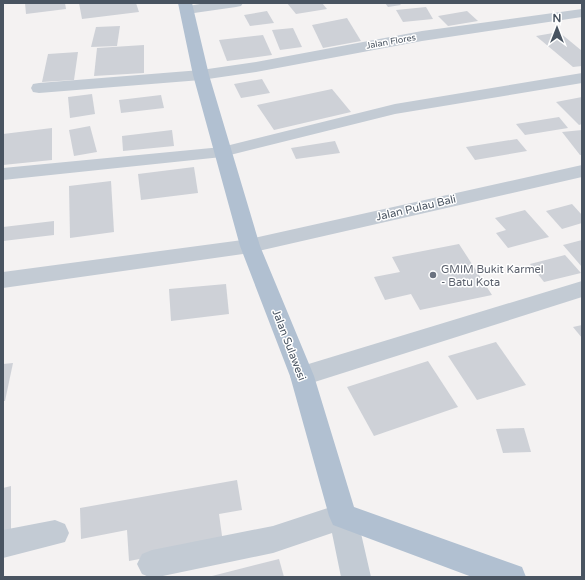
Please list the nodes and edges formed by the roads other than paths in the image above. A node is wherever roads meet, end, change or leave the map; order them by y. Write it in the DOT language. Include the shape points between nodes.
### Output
graph roads {
  1 [pos="236,3"];
  2 [pos="186,7"];
  3 [pos="582,12"];
  4 [pos="201,75"];
  5 [pos="582,78"];
  6 [pos="39,88"];
  7 [pos="222,152"];
  8 [pos="582,171"];
  9 [pos="3,174"];
  10 [pos="250,246"];
  11 [pos="3,280"];
  12 [pos="582,289"];
  13 [pos="302,376"];
  14 [pos="342,516"];
  15 [pos="55,533"];
  16 [pos="3,544"];
  17 [pos="152,564"];
  18 [pos="356,577"];
  19 [pos="511,577"];
  1 -- 2 [label="street"];
  2 -- 4 [label="main road, Jalan Sulawesi"];
  3 -- 4 [label="street, Jalan Flores" via="422,36"];
  4 -- 6 [label="street, Jalan Flores"];
  4 -- 7 [label="main road, Jalan Sulawesi"];
  5 -- 7 [label="street" via="395,109"];
  7 -- 9 [label="street"];
  7 -- 10 [label="main road, Jalan Sulawesi"];
  8 -- 10 [label="street, Jalan Pulau Bali"];
  10 -- 11 [label="street, Jalan Pulau Bali"];
  10 -- 13 [label="main road, Jalan Sulawesi"];
  12 -- 13 [label="street"];
  13 -- 14 [label="main road, Jalan Sulawesi"];
  14 -- 17 [label="street" via="320,526 268,541"];
  14 -- 18 [label="street"];
  14 -- 19 [label="main road"];
  15 -- 16 [label="street"];
}
